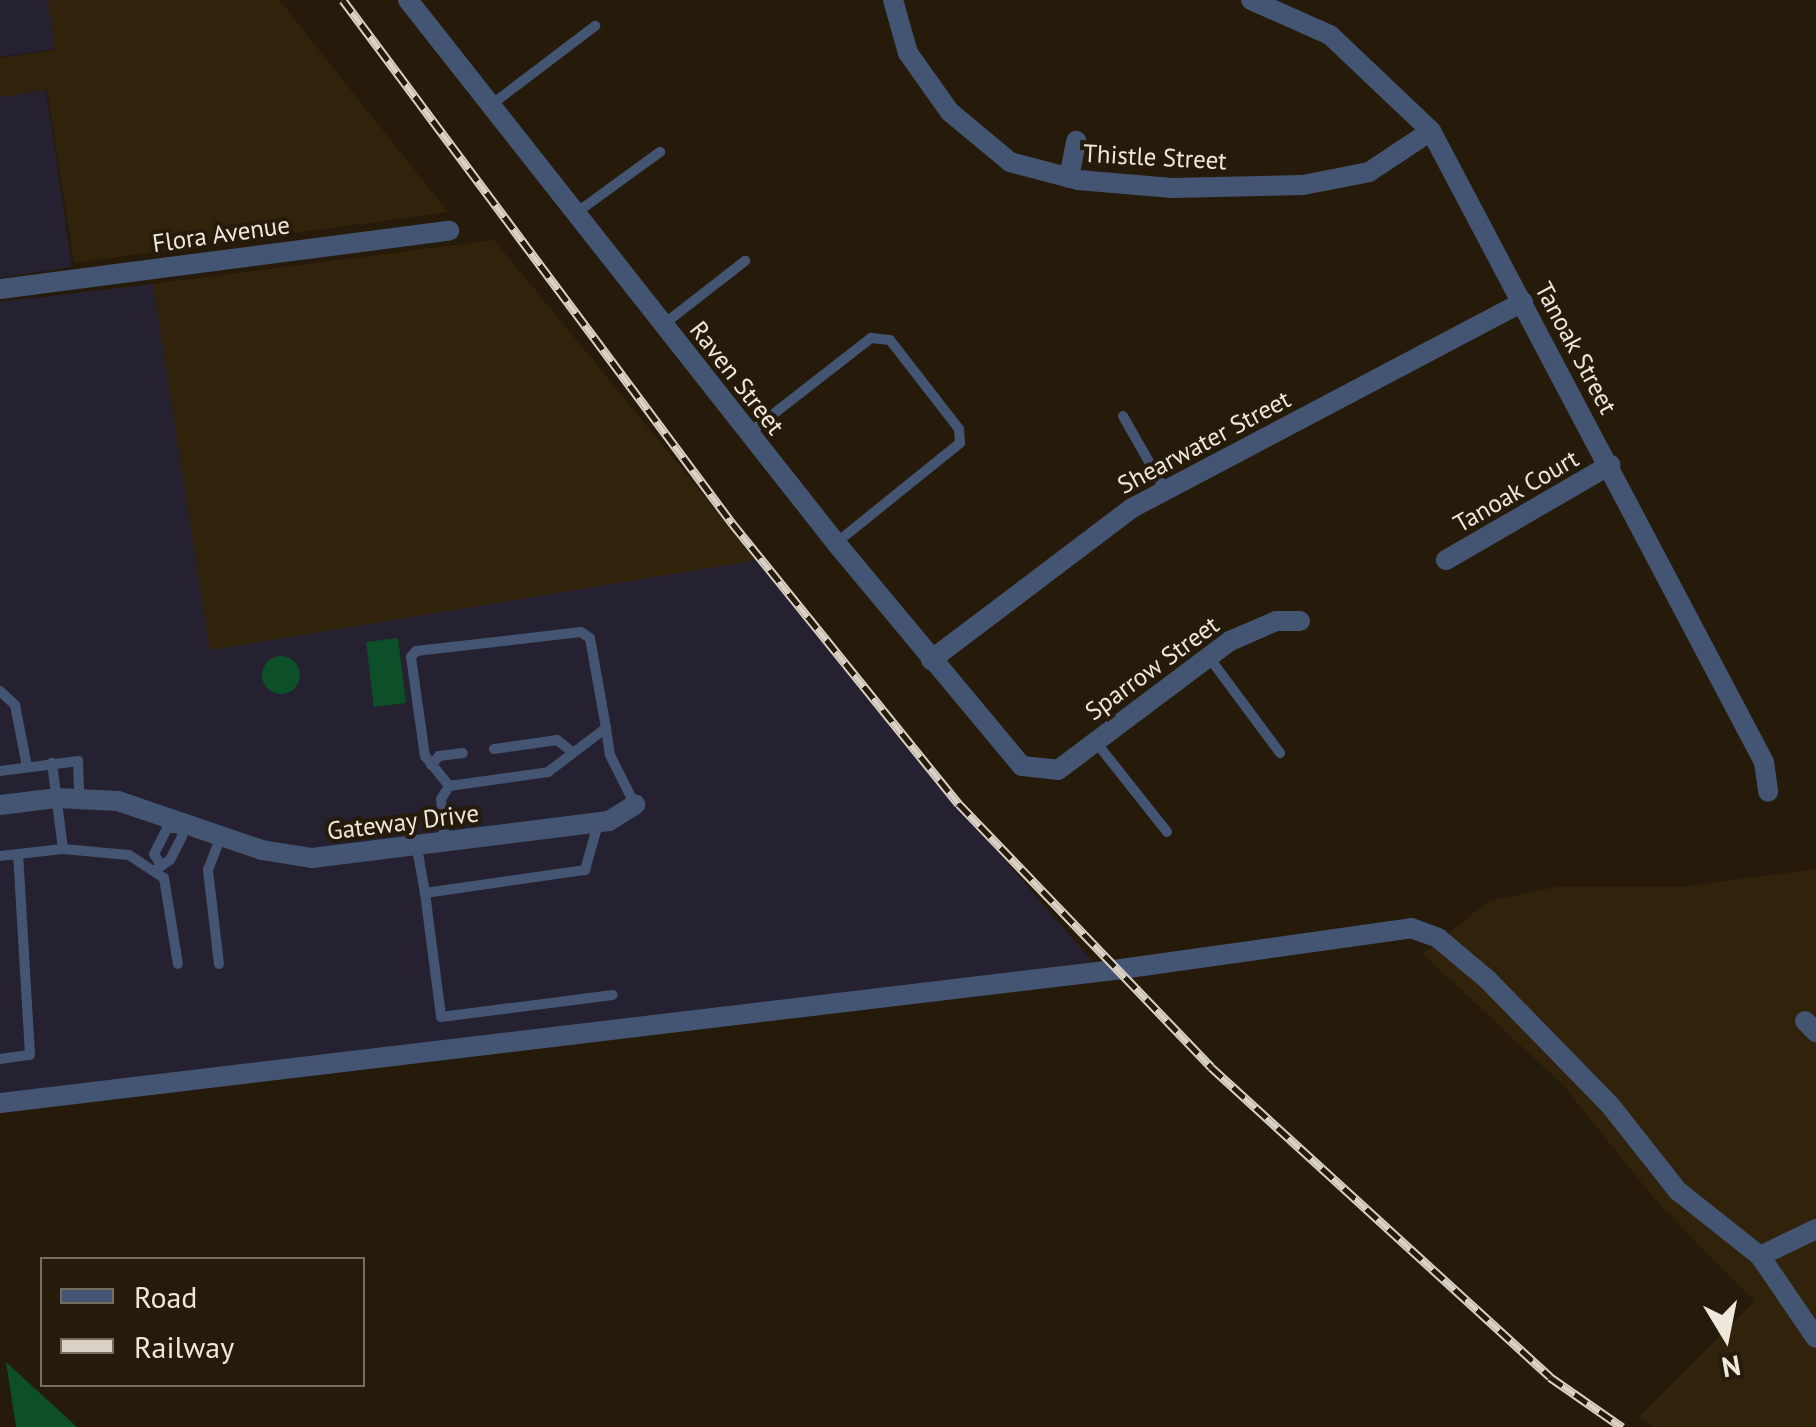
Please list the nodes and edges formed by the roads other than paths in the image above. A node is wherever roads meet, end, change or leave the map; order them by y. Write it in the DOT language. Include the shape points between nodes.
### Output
graph roads {
  1 [pos="408,0"];
  2 [pos="893,0"];
  3 [pos="1251,0"];
  4 [pos="595,26"];
  5 [pos="490,105"];
  6 [pos="1431,131"];
  7 [pos="1076,141"];
  8 [pos="660,152"];
  9 [pos="1069,178"];
  10 [pos="575,213"];
  11 [pos="449,230"];
  12 [pos="745,261"];
  13 [pos="0,289"];
  14 [pos="1523,302"];
  15 [pos="663,325"];
  16 [pos="1124,416"];
  17 [pos="749,433"];
  18 [pos="1610,465"];
  19 [pos="1165,490"];
  20 [pos="836,543"];
  21 [pos="1446,560"];
  22 [pos="1300,621"];
  23 [pos="1208,655"];
  24 [pos="932,660"];
  25 [pos="0,690"];
  26 [pos="606,728"];
  27 [pos="1094,740"];
  28 [pos="494,749"];
  29 [pos="571,751"];
  30 [pos="1280,752"];
  31 [pos="463,753"];
  32 [pos="52,763"];
  33 [pos="430,765"];
  34 [pos="26,767"];
  35 [pos="0,771"];
  36 [pos="1041,773"];
  37 [pos="449,786"];
  38 [pos="1768,792"];
  39 [pos="56,798"];
  40 [pos="79,798"];
  41 [pos="635,804"];
  42 [pos="0,805"];
  43 [pos="598,822"];
  44 [pos="180,823"];
  45 [pos="1167,832"];
  46 [pos="221,836"];
  47 [pos="445,844"];
  48 [pos="417,848"];
  49 [pos="63,849"];
  50 [pos="18,855"];
  51 [pos="0,856"];
  52 [pos="156,867"];
  53 [pos="424,893"];
  54 [pos="178,964"];
  55 [pos="220,964"];
  56 [pos="612,994"];
  57 [pos="0,1059"];
  58 [pos="0,1103"];
  59 [pos="1816,1229"];
  60 [pos="1760,1256"];
  61 [pos="1816,1338"];
  1 -- 5 [label="street, Raven Street"];
  2 -- 9 [label="street, Thistle Street" via="908,54 950,112 1010,162"];
  3 -- 6 [label="street, Tanoak Street" via="1330,35"];
  4 -- 5 [label="lane"];
  5 -- 10 [label="street, Raven Street"];
  6 -- 9 [label="street, Thistle Street" via="1369,172 1302,185 1172,188"];
  6 -- 14 [label="street, Tanoak Street"];
  7 -- 9 [label="street"];
  8 -- 10 [label="lane"];
  10 -- 15 [label="street, Raven Street"];
  11 -- 13 [label="street, Flora Avenue"];
  12 -- 15 [label="lane"];
  14 -- 18 [label="street, Tanoak Street"];
  14 -- 19 [label="street, Shearwater Street"];
  15 -- 17 [label="street, Raven Street"];
  16 -- 19 [label="lane"];
  17 -- 20 [label="street, Raven Street"];
  17 -- 20 [label="lane" via="871,338 890,340 959,428 960,443"];
  18 -- 21 [label="street, Tanoak Court"];
  18 -- 38 [label="street, Tanoak Street" via="1764,762"];
  19 -- 24 [label="street, Shearwater Street" via="1070,552"];
  20 -- 24 [label="street, Raven Street"];
  22 -- 23 [label="street, Sparrow Street" via="1254,629"];
  23 -- 27 [label="street, Sparrow Street"];
  23 -- 30 [label="lane"];
  24 -- 36 [label="street, Raven Street" via="1022,766"];
  25 -- 34 [label="lane" via="12,694"];
  26 -- 29 [label="lane"];
  26 -- 33 [label="lane" via="600,662 581,632 438,646 411,657"];
  26 -- 41 [label="lane" via="610,755"];
  27 -- 36 [label="street, Sparrow Street" via="1058,770"];
  27 -- 45 [label="lane"];
  28 -- 29 [label="lane" via="557,740"];
  29 -- 37 [label="lane" via="548,772"];
  31 -- 33 [label="lane" via="439,756"];
  32 -- 34 [label="lane"];
  32 -- 39 [label="lane"];
  32 -- 40 [label="lane" via="80,763"];
  33 -- 37 [label="lane"];
  34 -- 35 [label="lane"];
  37 -- 47 [label="lane" via="441,799"];
  39 -- 40 [label="street, Gateway Drive"];
  39 -- 42 [label="street, Gateway Drive"];
  39 -- 49 [label="lane"];
  40 -- 44 [label="street, Gateway Drive"];
  41 -- 43 [label="street, Gateway Drive"];
  43 -- 47 [label="street, Gateway Drive"];
  43 -- 53 [label="lane" via="585,870"];
  44 -- 46 [label="street, Gateway Drive"];
  44 -- 52 [label="lane" via="182,836 170,860"];
  44 -- 52 [label="lane" via="167,828 154,854"];
  46 -- 48 [label="street, Gateway Drive" via="312,858"];
  46 -- 55 [label="lane" via="208,870"];
  47 -- 48 [label="street, Gateway Drive"];
  48 -- 53 [label="lane"];
  49 -- 50 [label="lane"];
  49 -- 52 [label="lane" via="130,855"];
  50 -- 51 [label="lane"];
  50 -- 57 [label="lane" via="30,1055"];
  52 -- 54 [label="lane" via="164,878"];
  53 -- 56 [label="lane" via="441,1018"];
  58 -- 60 [label="street" via="1411,928 1438,938 1487,979 1610,1105 1678,1190"];
  59 -- 60 [label="street"];
  60 -- 61 [label="street"];
}
